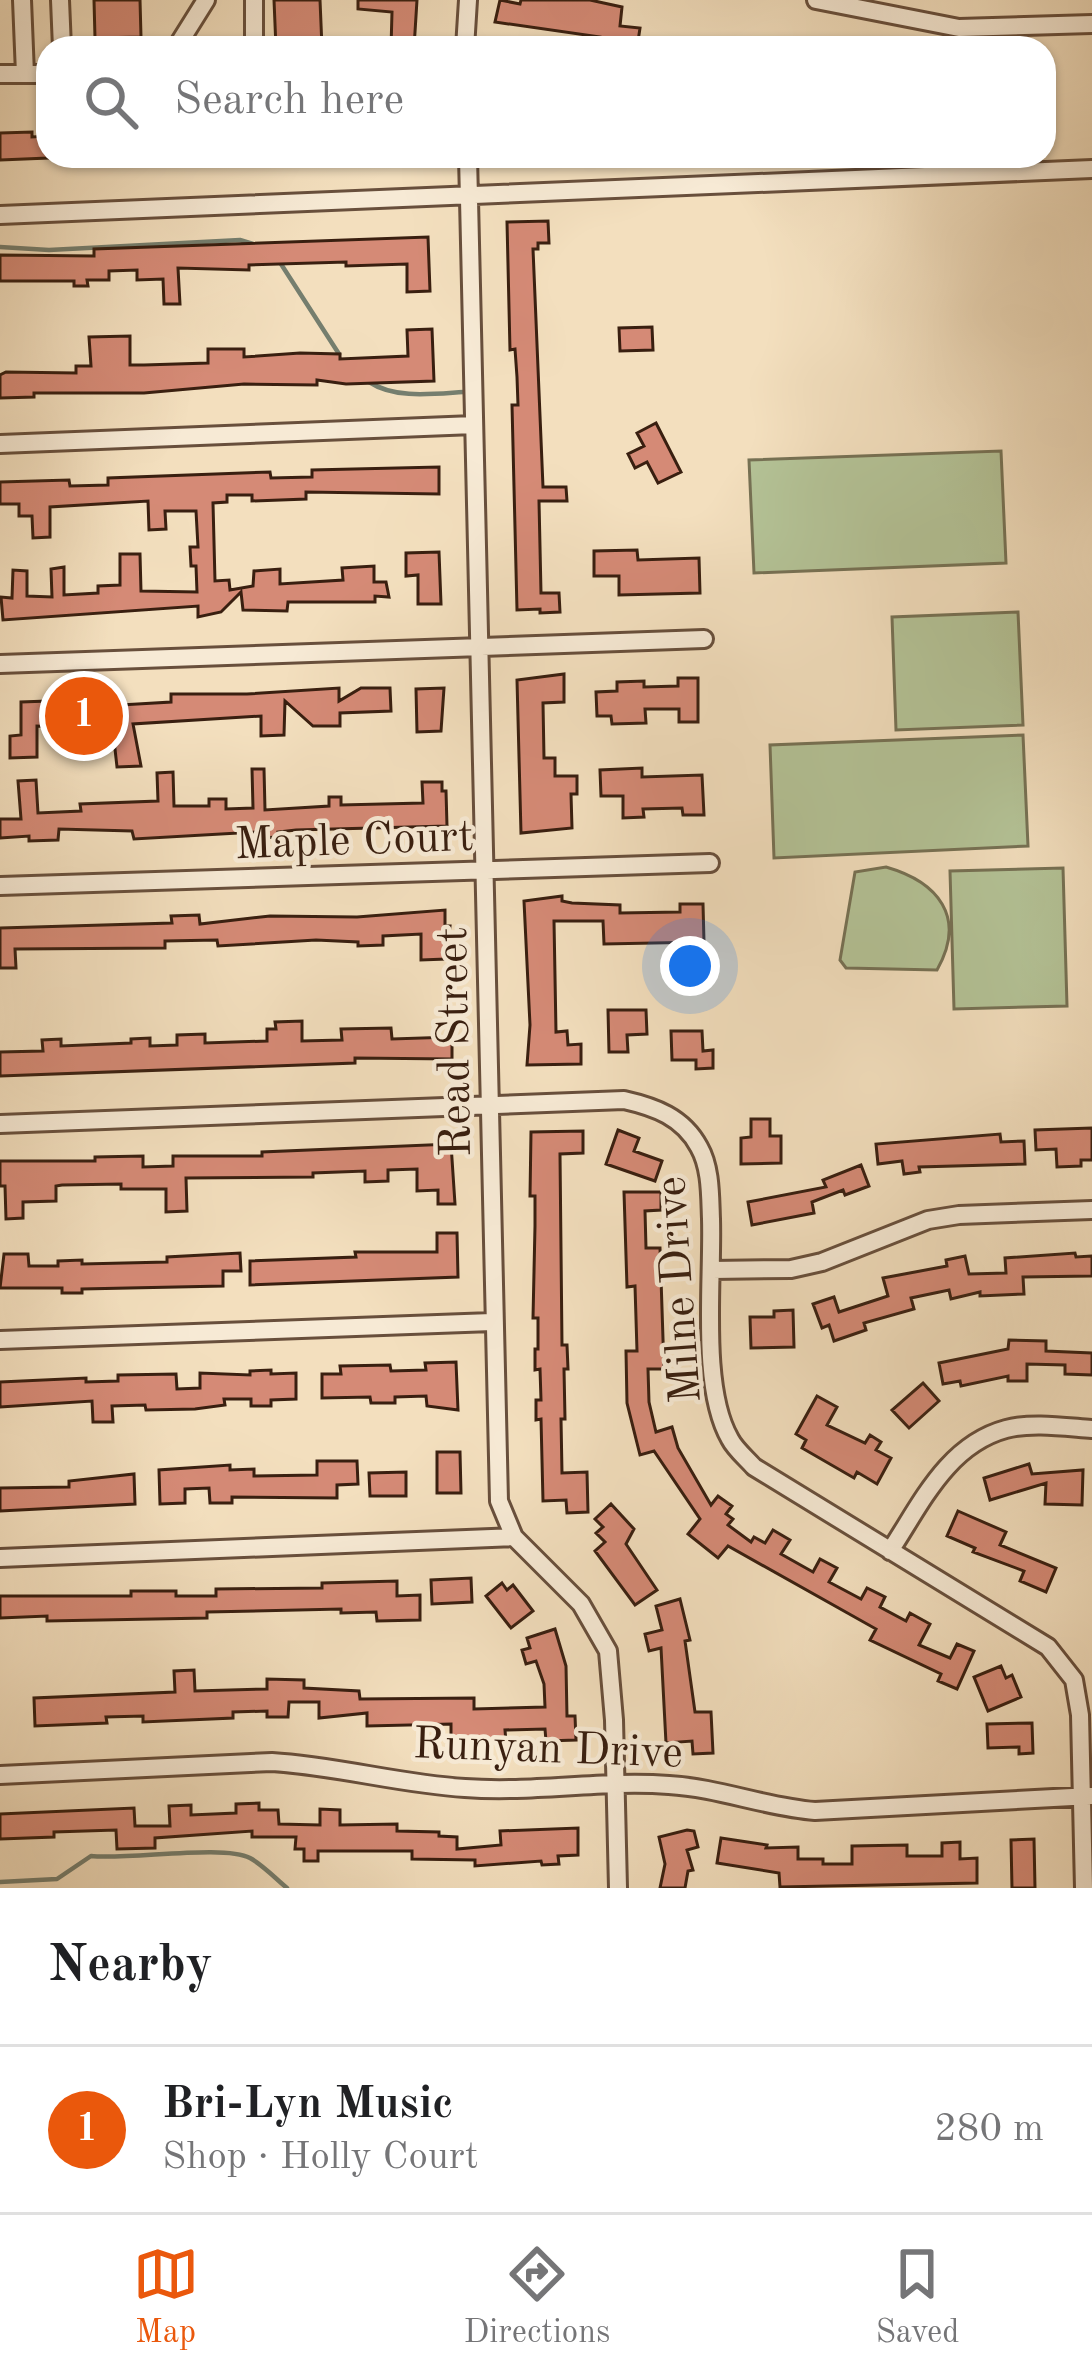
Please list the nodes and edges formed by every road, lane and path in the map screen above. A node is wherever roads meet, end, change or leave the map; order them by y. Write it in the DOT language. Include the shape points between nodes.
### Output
graph roads {
  1 [pos="22,0"];
  2 [pos="60,0"];
  3 [pos="206,0"];
  4 [pos="254,0"];
  5 [pos="468,0"];
  6 [pos="815,0"];
  7 [pos="877,6"];
  8 [pos="1092,24"];
  9 [pos="62,36"];
  10 [pos="184,36"];
  11 [pos="254,36"];
  12 [pos="466,36"];
  13 [pos="26,74"];
  14 [pos="36,74"];
  15 [pos="0,75"];
  16 [pos="469,168"];
  17 [pos="1092,169"];
  18 [pos="470,196"];
  19 [pos="0,215"];
  20 [pos="474,425"];
  21 [pos="0,444"];
  22 [pos="704,639"];
  23 [pos="479,646"];
  24 [pos="0,664"];
  25 [pos="710,863"];
  26 [pos="486,870"];
  27 [pos="0,886"];
  28 [pos="488,1106"];
  29 [pos="0,1124"];
  30 [pos="1092,1210"];
  31 [pos="712,1270"];
  32 [pos="492,1322"];
  33 [pos="0,1340"];
  34 [pos="1092,1429"];
  35 [pos="514,1537"];
  36 [pos="890,1551"];
  37 [pos="0,1558"];
  38 [pos="0,1775"];
  39 [pos="616,1786"];
  40 [pos="1087,1796"];
  41 [pos="618,1888"];
  42 [pos="1084,1888"];
  1 -- 13 [label="street"];
  2 -- 9 [label="street"];
  3 -- 10 [label="street"];
  4 -- 11 [label="street"];
  5 -- 12 [label="street"];
  6 -- 7 [label="street"];
  7 -- 8 [label="street" via="959,28"];
  13 -- 14 [label="street"];
  13 -- 15 [label="street"];
  16 -- 18 [label="street, Read Street"];
  17 -- 18 [label="street"];
  18 -- 19 [label="street"];
  18 -- 20 [label="street, Read Street"];
  20 -- 21 [label="street"];
  20 -- 23 [label="street, Read Street"];
  22 -- 23 [label="street"];
  23 -- 24 [label="street"];
  23 -- 26 [label="street, Read Street"];
  25 -- 26 [label="street, Maple Court"];
  26 -- 27 [label="street, Maple Court"];
  26 -- 28 [label="street, Read Street"];
  28 -- 29 [label="street, Milne Drive"];
  28 -- 31 [label="street, Milne Drive" via="624,1100 660,1109 701,1149"];
  28 -- 32 [label="street, Read Street"];
  30 -- 31 [label="street" via="959,1215 791,1269"];
  31 -- 36 [label="street, Milne Drive" via="712,1381 731,1442 754,1467"];
  32 -- 33 [label="street"];
  32 -- 35 [label="street, Read Street" via="499,1501"];
  34 -- 36 [label="street" via="1008,1428 975,1441 946,1466"];
  35 -- 37 [label="street"];
  35 -- 39 [label="street, Read Street" via="581,1604 608,1651"];
  36 -- 40 [label="street, Milne Drive" via="1048,1647 1074,1680"];
  38 -- 39 [label="street, Runyan Drive" via="272,1762 461,1788"];
  39 -- 40 [label="street, Runyan Drive" via="704,1788 814,1811"];
  39 -- 41 [label="street, Read Street"];
  40 -- 42 [label="street, Milne Drive"];
}
